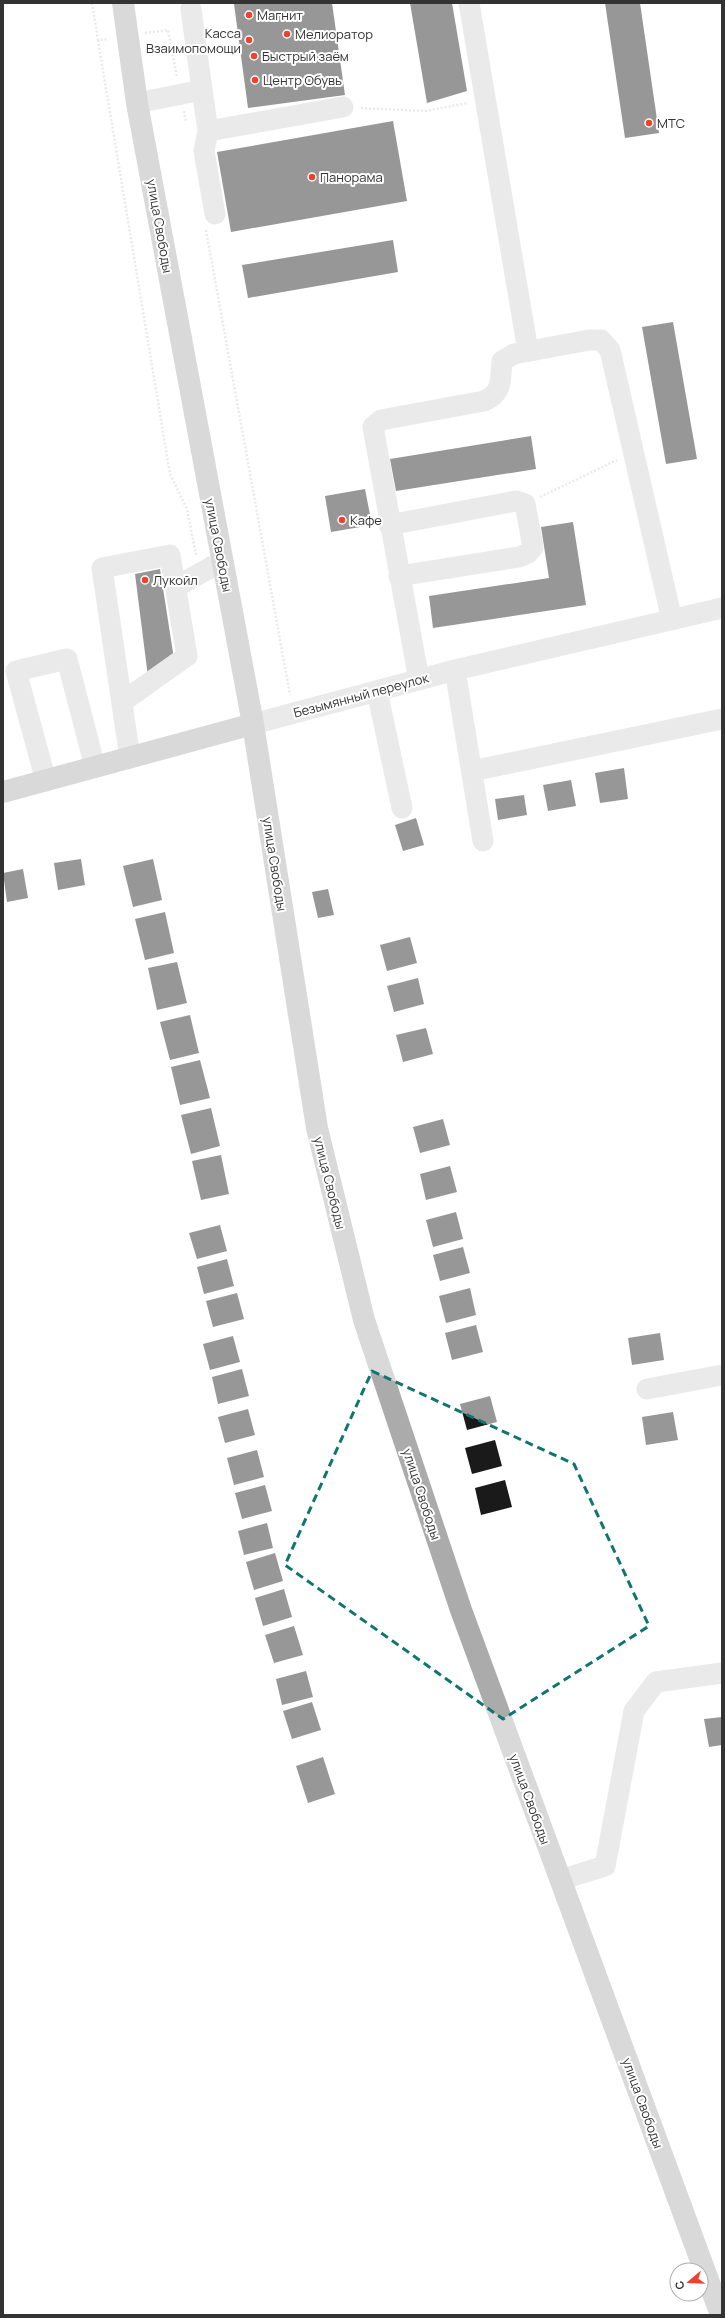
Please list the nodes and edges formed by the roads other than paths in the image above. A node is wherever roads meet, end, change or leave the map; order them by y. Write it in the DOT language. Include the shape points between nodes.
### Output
graph roads {
  1 [pos="123,3"];
  2 [pos="469,3"];
  3 [pos="191,9"];
  4 [pos="202,90"];
  5 [pos="137,103"];
  6 [pos="343,107"];
  7 [pos="208,131"];
  8 [pos="210,221"];
  9 [pos="528,351"];
  10 [pos="390,524"];
  11 [pos="222,561"];
  12 [pos="400,576"];
  13 [pos="176,587"];
  14 [pos="722,608"];
  15 [pos="672,620"];
  16 [pos="455,670"];
  17 [pos="419,680"];
  18 [pos="377,691"];
  19 [pos="122,702"];
  20 [pos="722,719"];
  21 [pos="253,724"];
  22 [pos="130,758"];
  23 [pos="95,767"];
  24 [pos="472,771"];
  25 [pos="46,781"];
  26 [pos="3,792"];
  27 [pos="402,808"];
  28 [pos="483,841"];
  29 [pos="722,1374"];
  30 [pos="647,1389"];
  31 [pos="722,1673"];
  32 [pos="560,1880"];
  33 [pos="720,2315"];
  1 -- 5 [label="main road, улица Свободы"];
  2 -- 9 [label="street"];
  3 -- 4 [label="street"];
  4 -- 5 [label="street"];
  4 -- 7 [label="street"];
  5 -- 11 [label="main road, улица Свободы"];
  6 -- 7 [label="street"];
  7 -- 8 [label="street" via="204,151"];
  9 -- 10 [label="street" via="514,354 502,361 499,390 494,397 381,420 373,427"];
  9 -- 15 [label="street" via="589,340 601,340 610,350"];
  10 -- 12 [label="street"];
  10 -- 12 [label="street" via="516,502 525,504 533,547 528,553 518,557"];
  11 -- 13 [label="street"];
  11 -- 21 [label="main road, улица Свободы"];
  12 -- 17 [label="street"];
  13 -- 19 [label="street" via="187,656"];
  13 -- 19 [label="street" via="170,555 102,568"];
  14 -- 15 [label="street, Безымянный переулок"];
  15 -- 16 [label="street, Безымянный переулок"];
  16 -- 17 [label="street, Безымянный переулок"];
  16 -- 24 [label="street"];
  17 -- 18 [label="street, Безымянный переулок"];
  18 -- 21 [label="street, Безымянный переулок"];
  18 -- 27 [label="street"];
  19 -- 22 [label="street"];
  20 -- 24 [label="street"];
  21 -- 22 [label="main road, Безымянный переулок"];
  21 -- 32 [label="main road, улица Свободы" via="317,1128 364,1320 460,1610"];
  22 -- 23 [label="main road, Безымянный переулок"];
  23 -- 25 [label="main road, Безымянный переулок"];
  23 -- 25 [label="street" via="67,659 16,671"];
  24 -- 28 [label="street"];
  25 -- 26 [label="main road, Безымянный переулок"];
  29 -- 30 [label="street"];
  31 -- 32 [label="street" via="656,1682 634,1711 605,1866"];
  32 -- 33 [label="main road, улица Свободы"];
}
